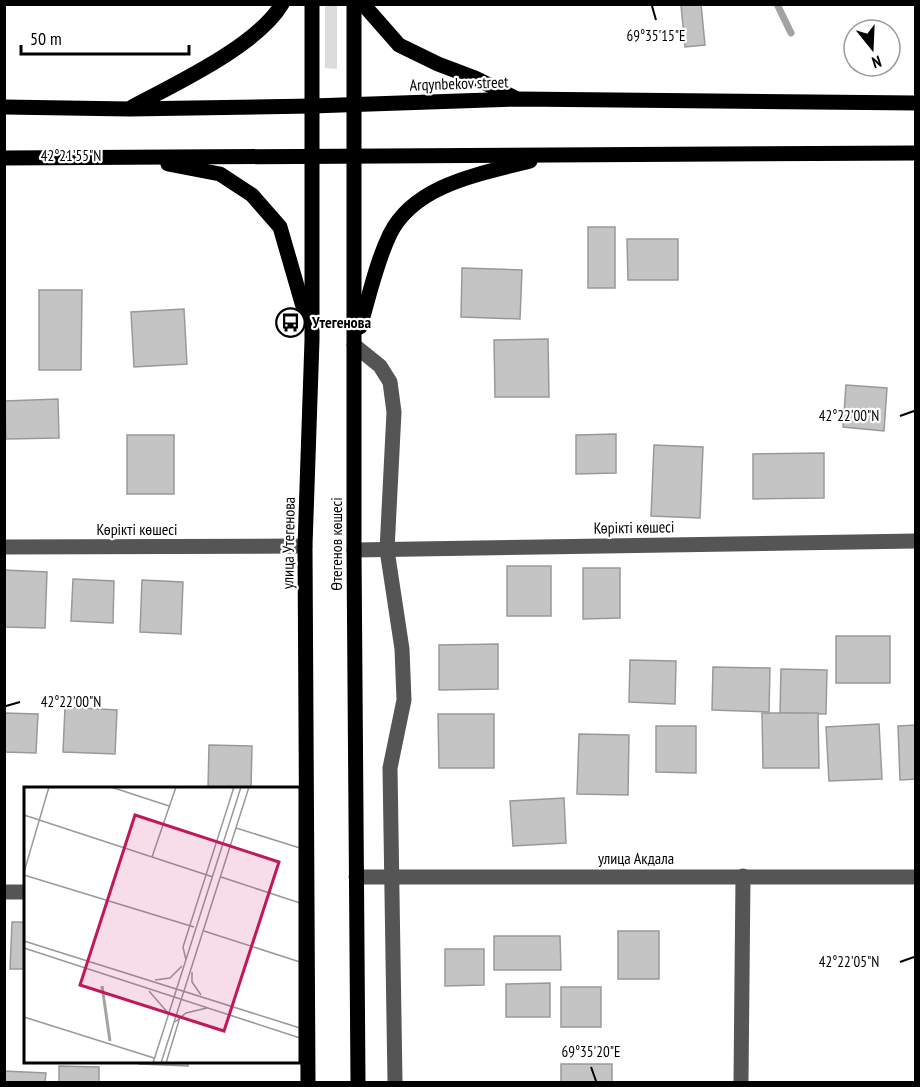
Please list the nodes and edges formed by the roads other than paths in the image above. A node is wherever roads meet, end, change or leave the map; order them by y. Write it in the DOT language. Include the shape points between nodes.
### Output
graph roads {
  1 [pos="312,4"];
  2 [pos="354,4"];
  3 [pos="363,4"];
  4 [pos="280,6"];
  5 [pos="517,99"];
  6 [pos="355,104"];
  7 [pos="915,104"];
  8 [pos="312,106"];
  9 [pos="4,107"];
  10 [pos="129,109"];
  11 [pos="915,153"];
  12 [pos="553,155"];
  13 [pos="312,156"];
  14 [pos="135,157"];
  15 [pos="355,157"];
  16 [pos="4,158"];
  17 [pos="312,340"];
  18 [pos="354,345"];
  19 [pos="915,541"];
  20 [pos="305,546"];
  21 [pos="4,547"];
  22 [pos="354,550"];
  23 [pos="387,550"];
  24 [pos="743,876"];
  25 [pos="356,877"];
  26 [pos="393,877"];
  27 [pos="915,878"];
  28 [pos="4,892"];
  29 [pos="24,892"];
  30 [pos="302,892"];
  31 [pos="308,1083"];
  32 [pos="358,1083"];
  33 [pos="395,1083"];
  34 [pos="741,1083"];
  1 -- 8 [label="main road, улица Утегенова"];
  2 -- 6 [label="main road, Өтегенов көшесі"];
  3 -- 5 [label="main road" via="399,45"];
  4 -- 10 [label="main road" via="252,36 211,65"];
  5 -- 6 [label="main road, Arqynbekov street"];
  5 -- 7 [label="main road, Arqynbekov street"];
  6 -- 8 [label="main road, Arqynbekov street"];
  6 -- 15 [label="main road, Өтегенов көшесі"];
  8 -- 10 [label="main road, Arqynbekov street"];
  8 -- 13 [label="main road, улица Утегенова"];
  9 -- 10 [label="main road, Arqynbekov street"];
  11 -- 12 [label="main road"];
  12 -- 15 [label="main road"];
  12 -- 18 [label="main road" via="471,176 412,206 391,233"];
  13 -- 14 [label="main road"];
  13 -- 15 [label="main road"];
  13 -- 17 [label="main road, улица Утегенова"];
  14 -- 16 [label="main road"];
  14 -- 17 [label="main road" via="220,174 252,195 280,227"];
  15 -- 18 [label="main road, Өтегенов көшесі"];
  17 -- 20 [label="main road, улица Утегенова"];
  18 -- 22 [label="main road, Өтегенов көшесі"];
  18 -- 23 [label="street" via="381,366 390,382 394,412"];
  19 -- 23 [label="street, Көрікті көшесі"];
  20 -- 21 [label="street, Көрікті көшесі"];
  20 -- 30 [label="main road, улица Утегенова"];
  22 -- 23 [label="street, Көрікті көшесі"];
  22 -- 25 [label="main road, Өтегенов көшесі"];
  23 -- 26 [label="street" via="402,650 404,700 390,768"];
  24 -- 26 [label="street, улица Акдала"];
  24 -- 27 [label="street, улица Акдала"];
  24 -- 34 [label="street"];
  25 -- 26 [label="street, улица Акдала"];
  25 -- 32 [label="main road, Өтегенов көшесі"];
  26 -- 33 [label="street"];
  28 -- 29 [label="street"];
  30 -- 31 [label="main road, улица Утегенова"];
}
